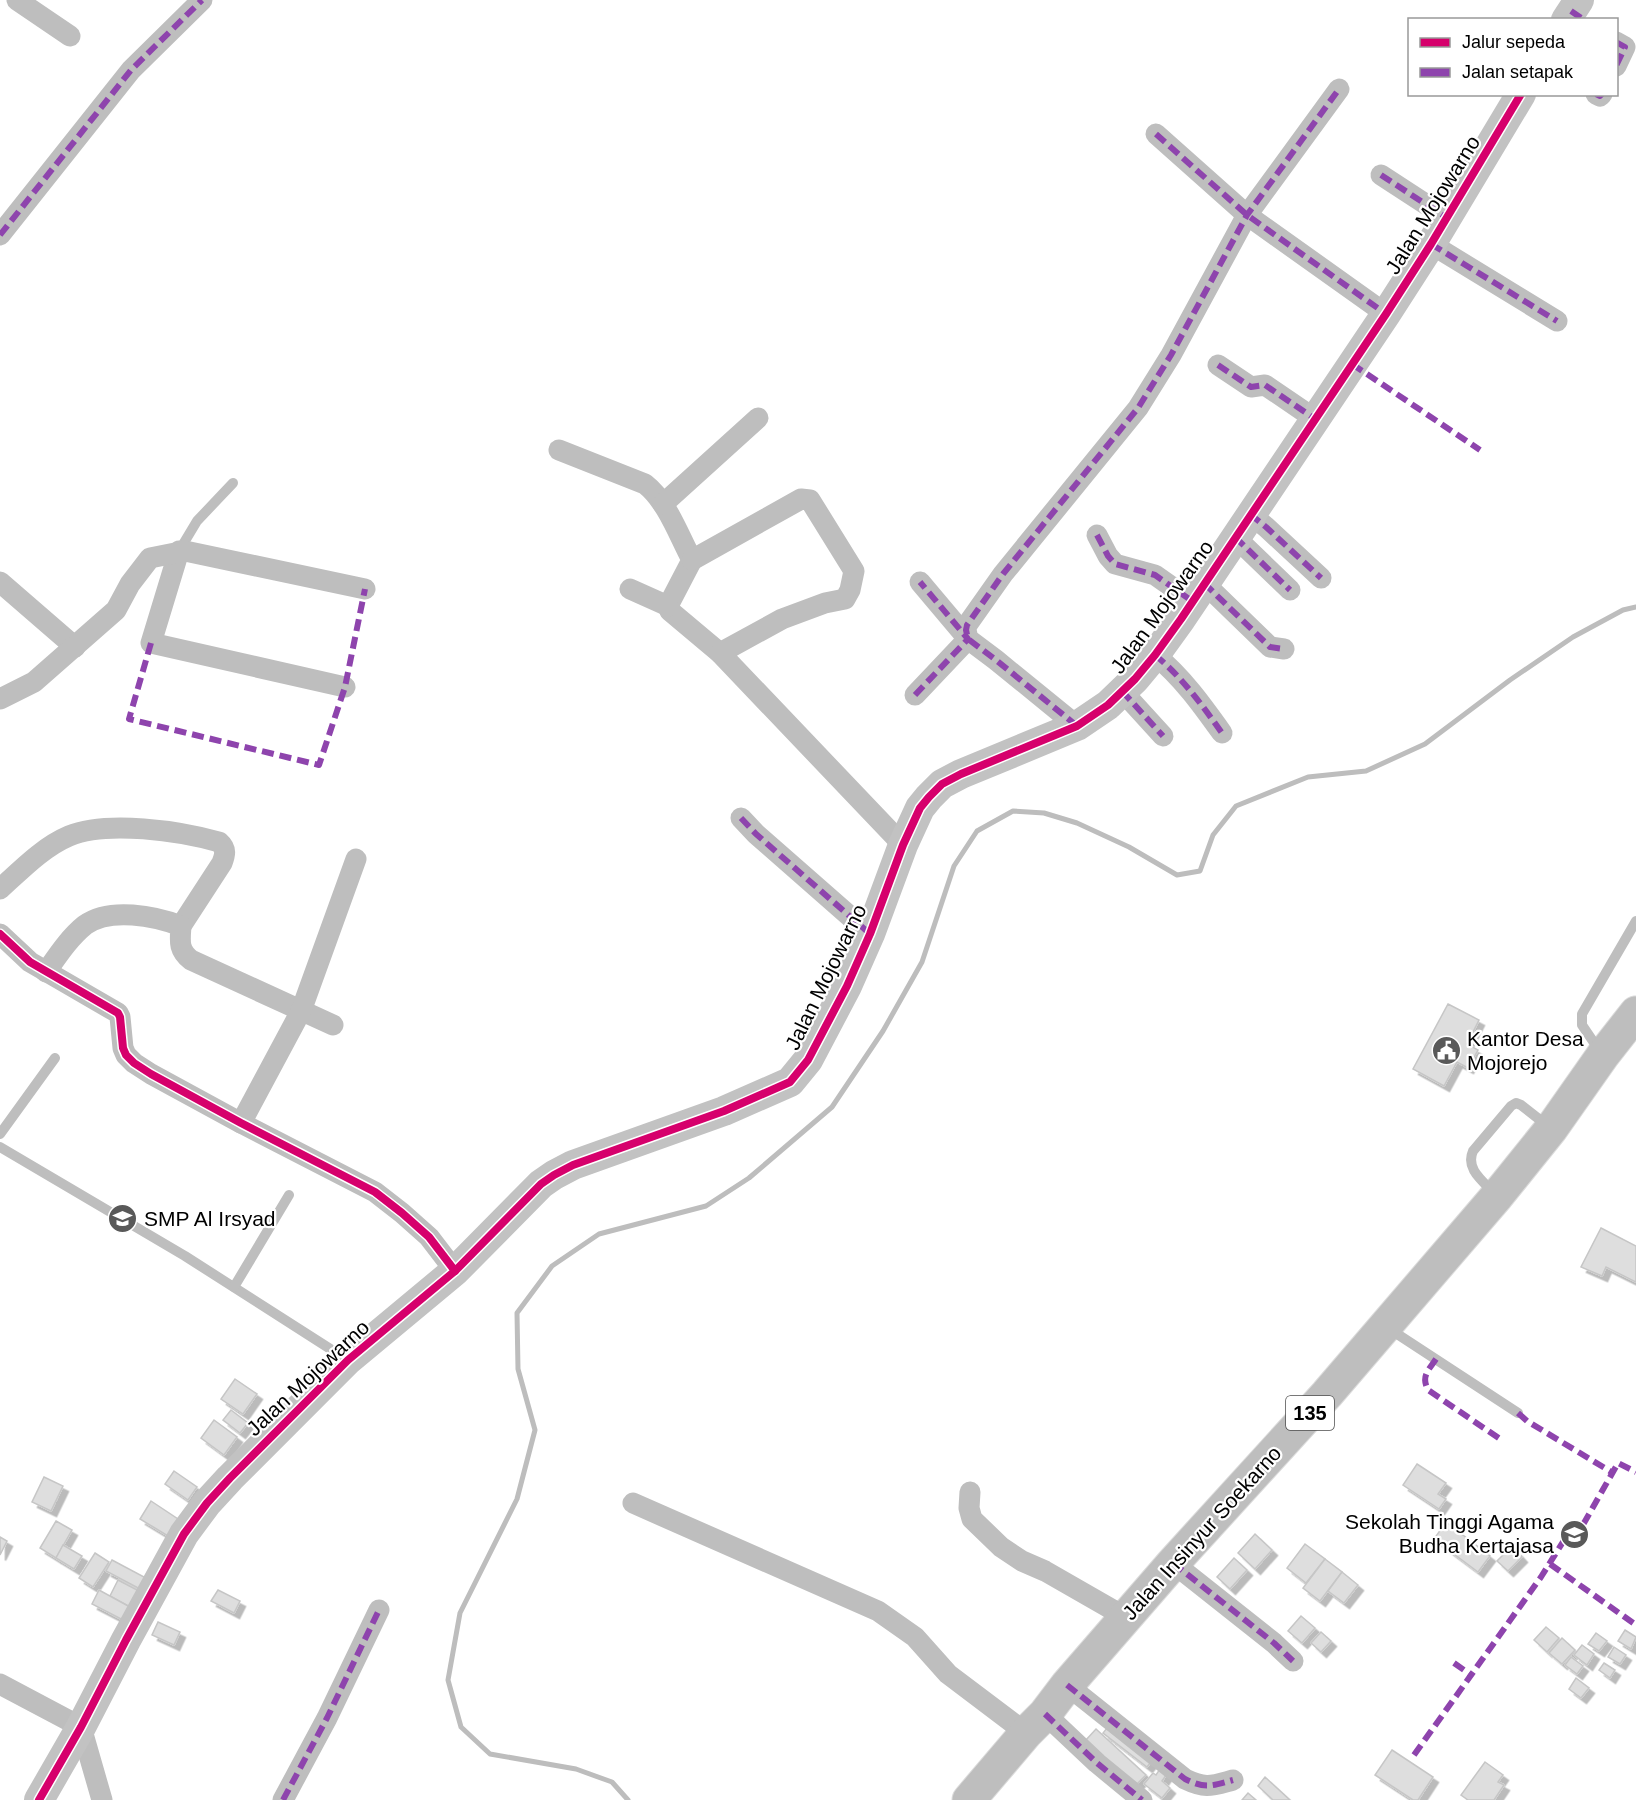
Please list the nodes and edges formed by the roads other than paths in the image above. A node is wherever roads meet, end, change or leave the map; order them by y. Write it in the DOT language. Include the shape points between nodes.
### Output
graph roads {
  1 [pos="3,0"];
  2 [pos="17,0"];
  3 [pos="201,0"];
  4 [pos="0,5"];
  5 [pos="70,36"];
  6 [pos="1618,43"];
  7 [pos="1618,64"];
  8 [pos="1339,89"];
  9 [pos="1520,96"];
  10 [pos="1156,134"];
  11 [pos="1381,175"];
  12 [pos="1247,215"];
  13 [pos="1447,218"];
  14 [pos="0,235"];
  15 [pos="1431,244"];
  16 [pos="1386,314"];
  17 [pos="1557,321"];
  18 [pos="1218,365"];
  19 [pos="758,418"];
  20 [pos="1315,419"];
  21 [pos="559,450"];
  22 [pos="233,483"];
  23 [pos="663,504"];
  24 [pos="1243,526"];
  25 [pos="1097,534"];
  26 [pos="179,551"];
  27 [pos="692,560"];
  28 [pos="1322,578"];
  29 [pos="0,582"];
  30 [pos="920,582"];
  31 [pos="364,589"];
  32 [pos="630,589"];
  33 [pos="1290,590"];
  34 [pos="1198,592"];
  35 [pos="668,606"];
  36 [pos="968,639"];
  37 [pos="75,647"];
  38 [pos="1284,649"];
  39 [pos="720,653"];
  40 [pos="1155,655"];
  41 [pos="345,687"];
  42 [pos="5,690"];
  43 [pos="1122,691"];
  44 [pos="915,695"];
  45 [pos="1077,726"];
  46 [pos="1222,734"];
  47 [pos="1163,736"];
  48 [pos="741,818"];
  49 [pos="903,845"];
  50 [pos="356,859"];
  51 [pos="0,889"];
  52 [pos="1636,921"];
  53 [pos="181,926"];
  54 [pos="0,934"];
  55 [pos="870,934"];
  56 [pos="46,972"];
  57 [pos="301,1011"];
  58 [pos="1636,1013"];
  59 [pos="333,1025"];
  60 [pos="1603,1055"];
  61 [pos="55,1058"];
  62 [pos="241,1123"];
  63 [pos="1551,1129"];
  64 [pos="0,1134"];
  65 [pos="0,1147"];
  66 [pos="289,1195"];
  67 [pos="1497,1196"];
  68 [pos="455,1271"];
  69 [pos="234,1287"];
  70 [pos="1385,1326"];
  71 [pos="348,1360"];
  72 [pos="1518,1413"];
  73 [pos="970,1492"];
  74 [pos="633,1503"];
  75 [pos="1173,1563"];
  76 [pos="379,1610"];
  77 [pos="1127,1618"];
  78 [pos="1293,1661"];
  79 [pos="0,1684"];
  80 [pos="1067,1685"];
  81 [pos="1036,1723"];
  82 [pos="81,1727"];
  83 [pos="1233,1780"];
  84 [pos="39,1800"];
  85 [pos="102,1800"];
  86 [pos="283,1800"];
  87 [pos="969,1800"];
  88 [pos="1142,1800"];
  1 -- 4 [label="street"];
  2 -- 5 [label="street"];
  3 -- 14 [label="street" via="131,70"];
  6 -- 7 [label="street" via="1625,47"];
  8 -- 12 [label="street"];
  9 -- 13 [label="street, Jalan Mojowarno"];
  10 -- 12 [label="street"];
  11 -- 13 [label="street"];
  12 -- 16 [label="street"];
  12 -- 36 [label="street" via="1143,399 1003,574 967,625"];
  13 -- 15 [label="street, Jalan Mojowarno"];
  15 -- 16 [label="street, Jalan Mojowarno"];
  15 -- 17 [label="street"];
  16 -- 20 [label="street, Jalan Mojowarno"];
  18 -- 20 [label="street" via="1251,387 1264,385"];
  19 -- 23 [label="street"];
  20 -- 24 [label="street, Jalan Mojowarno"];
  21 -- 23 [label="street" via="645,484"];
  22 -- 26 [label="lane" via="197,521"];
  23 -- 27 [label="street"];
  24 -- 28 [label="street" via="1266,526"];
  24 -- 33 [label="street"];
  24 -- 34 [label="street, Jalan Mojowarno"];
  25 -- 34 [label="street" via="1114,564 1155,574"];
  26 -- 31 [label="street"];
  26 -- 37 [label="street" via="150,558 116,610"];
  26 -- 41 [label="street" via="152,644"];
  27 -- 35 [label="street"];
  27 -- 39 [label="street" via="806,499 854,571 844,599 782,619"];
  29 -- 37 [label="street"];
  30 -- 36 [label="street"];
  32 -- 35 [label="street"];
  34 -- 38 [label="street" via="1270,646"];
  34 -- 40 [label="street, Jalan Mojowarno"];
  35 -- 39 [label="street"];
  36 -- 44 [label="street"];
  36 -- 45 [label="street"];
  37 -- 42 [label="street" via="34,682"];
  39 -- 49 [label="street"];
  40 -- 43 [label="street, Jalan Mojowarno"];
  40 -- 46 [label="street" via="1200,702"];
  43 -- 45 [label="street, Jalan Mojowarno"];
  43 -- 47 [label="street"];
  45 -- 49 [label="street, Jalan Mojowarno" via="942,784 920,808"];
  48 -- 55 [label="street"];
  49 -- 55 [label="street, Jalan Mojowarno"];
  50 -- 57 [label="street"];
  51 -- 53 [label="street" via="41,853 68,836 92,829 120,827 219,842 225,852 222,863"];
  52 -- 60 [label="lane" via="1582,1014 1582,1025"];
  53 -- 56 [label="street" via="146,916 102,917 87,923 70,939"];
  53 -- 57 [label="street" via="179,945 191,960"];
  54 -- 56 [label="street"];
  55 -- 68 [label="street, Jalan Mojowarno" via="823,1033 790,1082 724,1111 554,1174"];
  56 -- 62 [label="street" via="118,1013 123,1048 134,1063"];
  57 -- 59 [label="street"];
  57 -- 62 [label="street"];
  58 -- 60 [label="main road, Jalan Insinyur Soekarno / 135"];
  60 -- 63 [label="main road, Jalan Insinyur Soekarno / 135"];
  61 -- 64 [label="lane"];
  62 -- 68 [label="street" via="375,1192 429,1237"];
  63 -- 67 [label="main road, Jalan Insinyur Soekarno / 135"];
  63 -- 67 [label="lane" via="1516,1103 1473,1151 1471,1168"];
  65 -- 69 [label="lane"];
  66 -- 69 [label="lane"];
  67 -- 70 [label="main road, Jalan Insinyur Soekarno / 135"];
  68 -- 71 [label="street, Jalan Mojowarno"];
  69 -- 71 [label="lane"];
  70 -- 72 [label="lane"];
  70 -- 75 [label="main road, Jalan Insinyur Soekarno / 135"];
  71 -- 82 [label="street, Jalan Mojowarno" via="230,1478 184,1534"];
  73 -- 77 [label="street" via="972,1519 1001,1547"];
  74 -- 81 [label="street" via="878,1611 915,1637 948,1674"];
  75 -- 77 [label="main road, Jalan Insinyur Soekarno / 135"];
  75 -- 78 [label="street"];
  76 -- 86 [label="street"];
  77 -- 80 [label="main road, Jalan Insinyur Soekarno / 135"];
  79 -- 82 [label="street"];
  80 -- 81 [label="main road, Jalan Insinyur Soekarno / 135"];
  80 -- 83 [label="street" via="1185,1779 1209,1786"];
  81 -- 87 [label="main road, Jalan Insinyur Soekarno / 135"];
  81 -- 88 [label="street" via="1097,1763"];
  82 -- 84 [label="street, Jalan Mojowarno"];
  82 -- 85 [label="street"];
}
